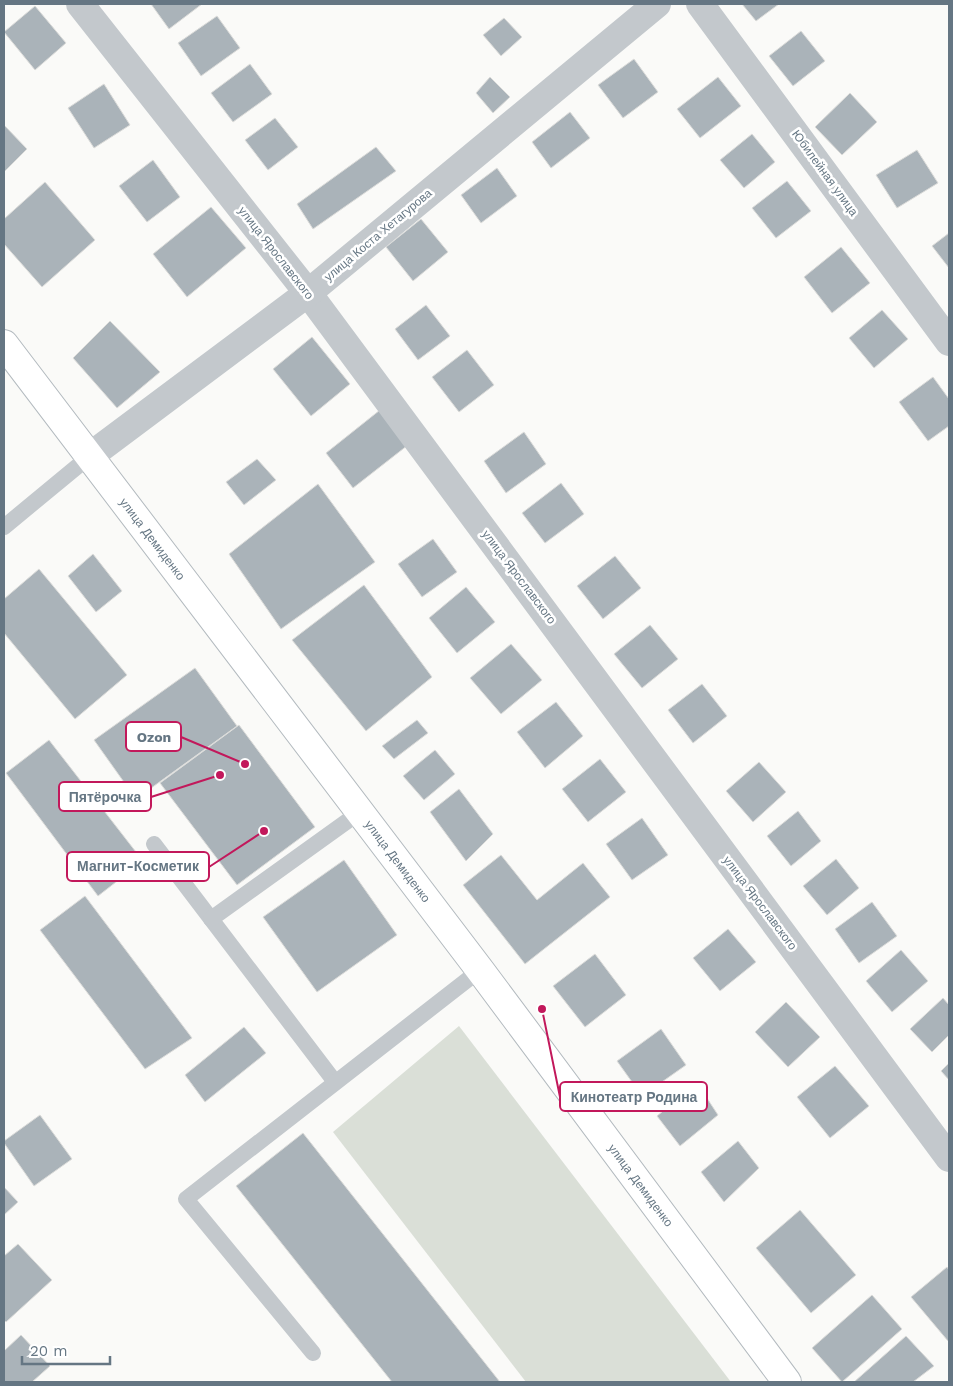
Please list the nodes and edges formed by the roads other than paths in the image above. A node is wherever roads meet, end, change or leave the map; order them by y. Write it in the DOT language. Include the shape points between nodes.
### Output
graph roads {
  1 [pos="80,4"];
  2 [pos="657,4"];
  3 [pos="700,4"];
  4 [pos="308,293"];
  5 [pos="949,342"];
  6 [pos="4,344"];
  7 [pos="90,456"];
  8 [pos="4,527"];
  9 [pos="360,812"];
  10 [pos="154,844"];
  11 [pos="211,919"];
  12 [pos="480,970"];
  13 [pos="336,1082"];
  14 [pos="949,1158"];
  15 [pos="313,1352"];
  16 [pos="788,1382"];
  1 -- 4 [label="street, улица Ярославского"];
  2 -- 4 [label="street, улица Коста Хетагурова"];
  3 -- 5 [label="street, Юбилейная улица"];
  4 -- 7 [label="street, улица Коста Хетагурова"];
  4 -- 14 [label="street, улица Ярославского"];
  6 -- 7 [label="main road, улица Демиденко"];
  7 -- 8 [label="lane"];
  7 -- 9 [label="main road, улица Демиденко"];
  9 -- 11 [label="lane"];
  9 -- 12 [label="main road, улица Демиденко"];
  10 -- 11 [label="lane"];
  11 -- 13 [label="lane"];
  12 -- 13 [label="lane"];
  12 -- 16 [label="main road, улица Демиденко"];
  13 -- 15 [label="lane" via="186,1199"];
}
